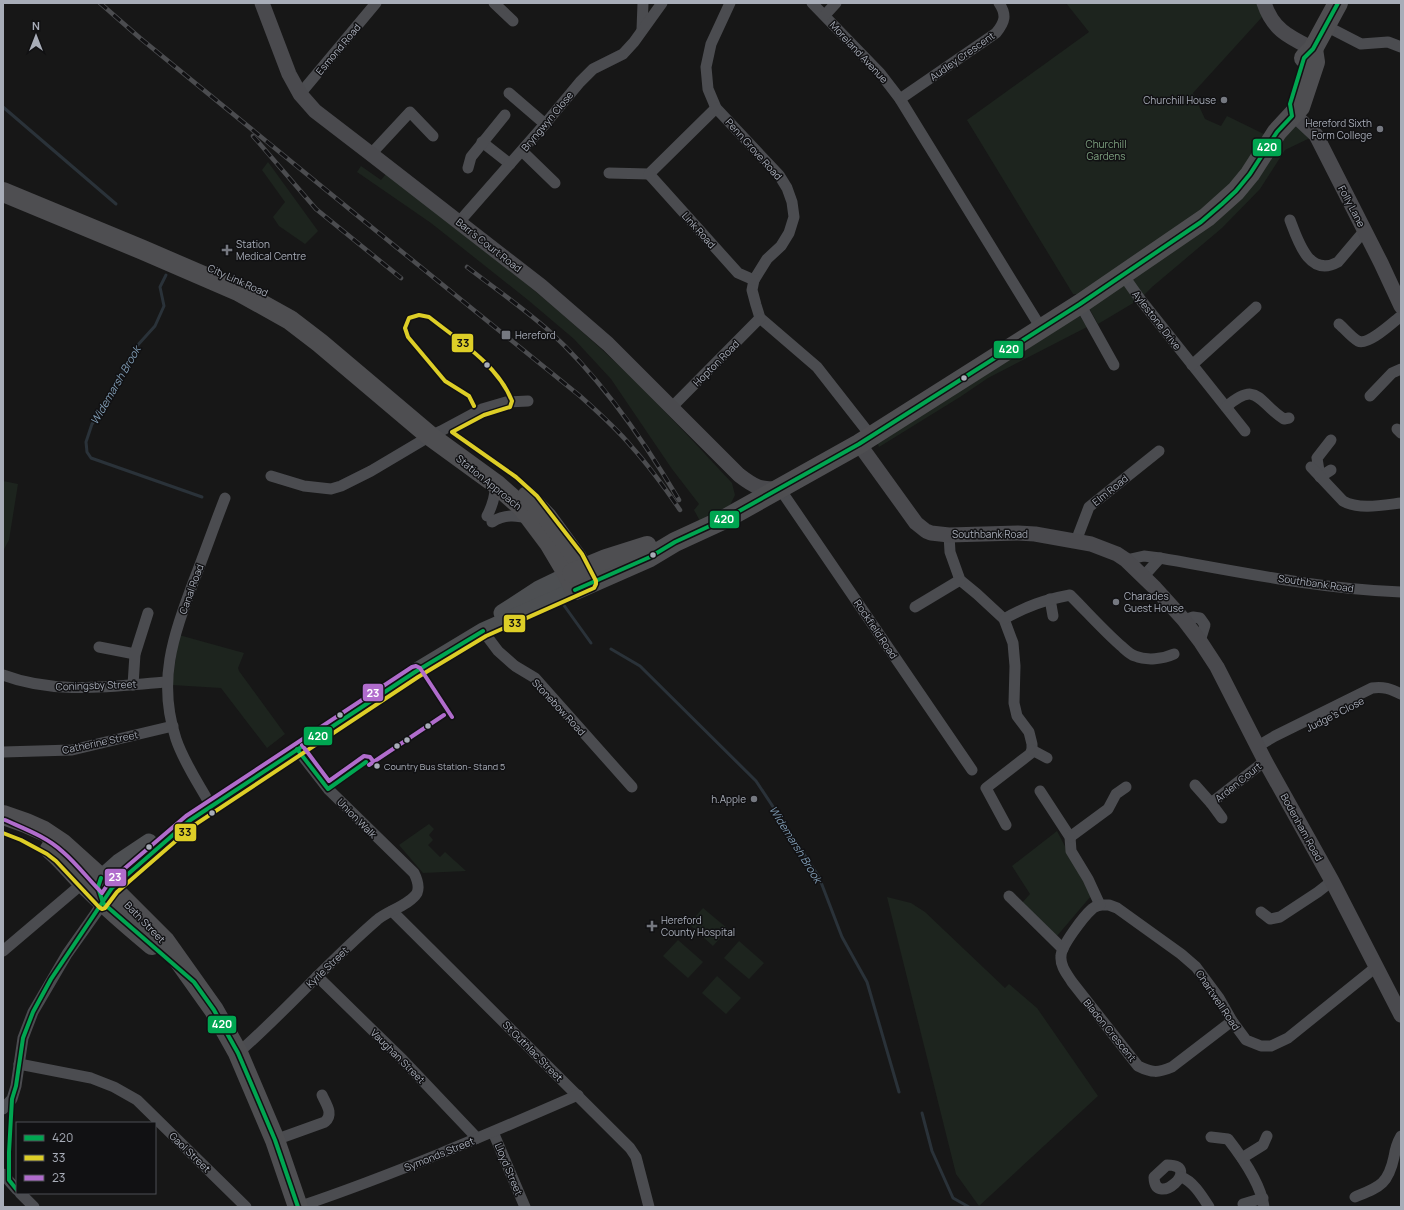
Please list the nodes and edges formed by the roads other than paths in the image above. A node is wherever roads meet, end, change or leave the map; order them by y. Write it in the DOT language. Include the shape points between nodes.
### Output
graph roads {
  1 [pos="262,3"];
  2 [pos="376,3"];
  3 [pos="494,3"];
  4 [pos="643,3"];
  5 [pos="662,3"];
  6 [pos="730,3"];
  7 [pos="812,3"];
  8 [pos="836,3"];
  9 [pos="999,3"];
  10 [pos="1264,3"];
  11 [pos="1338,3"];
  12 [pos="825,15"];
  13 [pos="513,21"];
  14 [pos="1326,26"];
  15 [pos="642,30"];
  16 [pos="1401,47"];
  17 [pos="1312,49"];
  18 [pos="509,93"];
  19 [pos="300,94"];
  20 [pos="900,99"];
  21 [pos="716,108"];
  22 [pos="505,115"];
  23 [pos="1292,116"];
  24 [pos="545,124"];
  25 [pos="433,136"];
  26 [pos="482,142"];
  27 [pos="522,151"];
  28 [pos="371,154"];
  29 [pos="510,164"];
  30 [pos="468,168"];
  31 [pos="609,173"];
  32 [pos="649,174"];
  33 [pos="3,181"];
  34 [pos="555,183"];
  35 [pos="3,192"];
  36 [pos="1290,220"];
  37 [pos="459,222"];
  38 [pos="1365,230"];
  39 [pos="1123,275"];
  40 [pos="754,280"];
  41 [pos="1080,304"];
  42 [pos="1401,306"];
  43 [pos="1256,307"];
  44 [pos="1401,316"];
  45 [pos="760,318"];
  46 [pos="1339,324"];
  47 [pos="1041,328"];
  48 [pos="1114,365"];
  49 [pos="1192,365"];
  50 [pos="1401,369"];
  51 [pos="1370,396"];
  52 [pos="528,401"];
  53 [pos="1226,407"];
  54 [pos="671,408"];
  55 [pos="1289,418"];
  56 [pos="1245,431"];
  57 [pos="436,434"];
  58 [pos="865,440"];
  59 [pos="1331,440"];
  60 [pos="1158,450"];
  61 [pos="1311,467"];
  62 [pos="1331,470"];
  63 [pos="271,476"];
  64 [pos="740,476"];
  65 [pos="1320,477"];
  66 [pos="496,484"];
  67 [pos="780,489"];
  68 [pos="225,498"];
  69 [pos="1401,503"];
  70 [pos="750,505"];
  71 [pos="531,519"];
  72 [pos="949,535"];
  73 [pos="1076,541"];
  74 [pos="1160,558"];
  75 [pos="1126,560"];
  76 [pos="1143,577"];
  77 [pos="579,579"];
  78 [pos="960,580"];
  79 [pos="1401,592"];
  80 [pos="1050,599"];
  81 [pos="915,607"];
  82 [pos="148,613"];
  83 [pos="1053,616"];
  84 [pos="1004,619"];
  85 [pos="483,631"];
  86 [pos="99,647"];
  87 [pos="135,654"];
  88 [pos="1174,654"];
  89 [pos="3,675"];
  90 [pos="167,682"];
  91 [pos="133,684"];
  92 [pos="1401,694"];
  93 [pos="173,726"];
  94 [pos="1258,746"];
  95 [pos="297,750"];
  96 [pos="3,752"];
  97 [pos="1031,752"];
  98 [pos="1047,758"];
  99 [pos="1265,761"];
  100 [pos="972,770"];
  101 [pos="1195,785"];
  102 [pos="632,787"];
  103 [pos="1126,787"];
  104 [pos="1040,792"];
  105 [pos="1212,803"];
  106 [pos="211,806"];
  107 [pos="3,815"];
  108 [pos="1222,818"];
  109 [pos="1006,825"];
  110 [pos="3,826"];
  111 [pos="1070,837"];
  112 [pos="1332,881"];
  113 [pos="419,885"];
  114 [pos="97,888"];
  115 [pos="1009,896"];
  116 [pos="1100,905"];
  117 [pos="392,911"];
  118 [pos="1262,912"];
  119 [pos="1063,949"];
  120 [pos="3,951"];
  121 [pos="1376,967"];
  122 [pos="317,976"];
  123 [pos="1401,1015"];
  124 [pos="1232,1021"];
  125 [pos="238,1053"];
  126 [pos="19,1064"];
  127 [pos="322,1095"];
  128 [pos="578,1095"];
  129 [pos="3,1110"];
  130 [pos="493,1132"];
  131 [pos="1267,1136"];
  132 [pos="1401,1136"];
  133 [pos="1210,1137"];
  134 [pos="477,1138"];
  135 [pos="275,1140"];
  136 [pos="1242,1158"];
  137 [pos="6,1177"];
  138 [pos="1181,1177"];
  139 [pos="16,1189"];
  140 [pos="21,1194"];
  141 [pos="1355,1197"];
  142 [pos="1263,1202"];
  143 [pos="1243,1204"];
  144 [pos="34,1207"];
  145 [pos="246,1207"];
  146 [pos="298,1207"];
  147 [pos="525,1207"];
  148 [pos="649,1207"];
  149 [pos="1209,1207"];
  1 -- 19 [label="street, Barr's Court Road" via="289,74"];
  2 -- 19 [label="street, Esmond Road"];
  3 -- 13 [label="street"];
  4 -- 15 [label="street"];
  5 -- 15 [label="street, Bryngwyn Close"];
  6 -- 21 [label="street, Penn Grove Road" via="711,44 706,67 708,89"];
  7 -- 12 [label="street, Moreland Avenue"];
  8 -- 12 [label="street"];
  9 -- 20 [label="street, Audley Crescent" via="1003,9 1004,19 996,33"];
  10 -- 17 [label="street" via="1276,26 1286,35"];
  11 -- 14 [label="highway"];
  12 -- 20 [label="street, Moreland Avenue" via="880,73"];
  14 -- 16 [label="street" via="1361,44 1388,42"];
  14 -- 17 [label="highway"];
  15 -- 24 [label="street, Bryngwyn Close" via="623,54 593,69"];
  17 -- 23 [label="highway" via="1304,58 1290,104"];
  18 -- 24 [label="street"];
  19 -- 28 [label="street, Barr's Court Road" via="315,112"];
  20 -- 47 [label="street, Moreland Avenue"];
  21 -- 32 [label="street"];
  21 -- 40 [label="street, Penn Grove Road" via="779,174 792,202 794,217 789,233 781,246 767,259"];
  22 -- 26 [label="street"];
  23 -- 38 [label="street, Folly Lane" via="1316,135"];
  23 -- 39 [label="highway" via="1277,132 1236,191 1207,218"];
  24 -- 27 [label="street, Bryngwyn Close"];
  25 -- 28 [label="street" via="410,112"];
  26 -- 29 [label="street"];
  26 -- 30 [label="street" via="471,157"];
  27 -- 29 [label="street, Bryngwyn Close"];
  27 -- 34 [label="street"];
  28 -- 37 [label="street, Barr's Court Road"];
  29 -- 37 [label="street, Bryngwyn Close"];
  31 -- 32 [label="street"];
  32 -- 40 [label="street, Link Road" via="738,273"];
  33 -- 57 [label="highway, City Link Road" via="274,296 327,334"];
  35 -- 57 [label="highway, City Link Road" via="238,291 280,314"];
  36 -- 38 [label="street" via="1298,242 1310,261 1325,266 1338,262"];
  37 -- 54 [label="street, Barr's Court Road" via="567,308 608,344"];
  38 -- 42 [label="street, Folly Lane"];
  39 -- 41 [label="highway"];
  39 -- 49 [label="street, Aylestone Drive"];
  40 -- 45 [label="street" via="752,290"];
  41 -- 47 [label="highway"];
  41 -- 48 [label="street"];
  43 -- 49 [label="street"];
  44 -- 46 [label="street" via="1365,342 1358,341"];
  45 -- 54 [label="street, Hopton Road"];
  45 -- 58 [label="street" via="817,367"];
  47 -- 58 [label="highway"];
  49 -- 53 [label="street, Aylestone Drive"];
  50 -- 51 [label="street" via="1392,373"];
  52 -- 57 [label="street" via="493,405"];
  53 -- 55 [label="street" via="1236,398 1252,394 1259,397 1284,420"];
  53 -- 56 [label="street, Aylestone Drive"];
  54 -- 64 [label="street, Barr's Court Road"];
  57 -- 63 [label="street" via="341,486 304,486"];
  57 -- 66 [label="highway, Station Approach"];
  57 -- 77 [label="highway, Station Approach" via="512,482 533,500 547,517"];
  58 -- 67 [label="highway"];
  58 -- 72 [label="street, Southbank Road" via="916,523 926,531"];
  59 -- 65 [label="street" via="1317,458"];
  60 -- 73 [label="street, Elm Road" via="1089,508"];
  61 -- 65 [label="street"];
  62 -- 65 [label="street"];
  64 -- 67 [label="street, Barr's Court Road" via="757,488"];
  64 -- 70 [label="street, Barr's Court Road"];
  65 -- 69 [label="street" via="1349,505"];
  66 -- 71 [label="highway, Station Approach" via="522,507"];
  66 -- 71 [label="street" via="490,519 519,516"];
  67 -- 70 [label="highway"];
  67 -- 100 [label="street, Rockfield Road"];
  68 -- 90 [label="street, Canal Road" via="176,628 170,651"];
  70 -- 77 [label="highway" via="650,557"];
  71 -- 77 [label="highway, Station Approach"];
  72 -- 73 [label="street, Southbank Road" via="1018,533"];
  72 -- 78 [label="street" via="950,552"];
  73 -- 75 [label="street, Southbank Road" via="1103,548"];
  74 -- 75 [label="street, Southbank Road" via="1144,556"];
  74 -- 76 [label="street"];
  74 -- 79 [label="street, Southbank Road" via="1305,582"];
  75 -- 76 [label="street, Bodenham Road"];
  76 -- 94 [label="street, Bodenham Road" via="1184,620 1200,641 1217,667"];
  77 -- 85 [label="main road"];
  78 -- 81 [label="street"];
  78 -- 84 [label="street"];
  80 -- 83 [label="street"];
  80 -- 84 [label="street" via="1026,607"];
  80 -- 88 [label="street" via="1070,595 1131,655 1156,659"];
  82 -- 87 [label="street"];
  84 -- 97 [label="street" via="1013,643 1014,703 1017,716 1028,732 1032,744"];
  85 -- 95 [label="main road" via="415,672"];
  85 -- 102 [label="street, Stonebow Road" via="498,651 514,666 534,678"];
  86 -- 87 [label="street"];
  87 -- 91 [label="street"];
  89 -- 91 [label="street, Coningsby Street" via="29,683 57,687 88,688"];
  90 -- 91 [label="street, Coningsby Street"];
  90 -- 93 [label="street, Canal Road"];
  92 -- 94 [label="street, Judge's Close" via="1380,686 1372,688 1370,696 1302,731 1293,728"];
  93 -- 96 [label="street, Catherine Street" via="72,750"];
  93 -- 106 [label="street, Canal Road" via="183,756"];
  94 -- 99 [label="street, Bodenham Road"];
  95 -- 106 [label="main road"];
  95 -- 113 [label="street, Union Walk" via="328,789 414,873"];
  97 -- 98 [label="street"];
  97 -- 109 [label="street" via="986,788"];
  99 -- 105 [label="street, Arden Court"];
  99 -- 112 [label="street, Bodenham Road"];
  101 -- 105 [label="street, Arden Court"];
  103 -- 111 [label="street" via="1116,794 1108,809"];
  104 -- 111 [label="street"];
  105 -- 108 [label="street, Arden Court"];
  106 -- 114 [label="main road" via="128,873"];
  107 -- 114 [label="highway" via="38,828 62,843"];
  110 -- 114 [label="highway" via="50,849"];
  111 -- 116 [label="street" via="1071,851"];
  112 -- 118 [label="street" via="1280,917 1270,919"];
  112 -- 121 [label="street, Bodenham Road"];
  113 -- 117 [label="street, Kyrle Street" via="417,893 411,899"];
  114 -- 120 [label="street"];
  114 -- 125 [label="highway, Bath Street" via="165,941 214,1010"];
  114 -- 126 [label="street" via="66,954 33,1012 23,1038"];
  115 -- 119 [label="street"];
  116 -- 119 [label="street" via="1088,914"];
  116 -- 124 [label="street, Chartwell Road" via="1117,908 1196,967"];
  117 -- 122 [label="street, Kyrle Street" via="378,919"];
  117 -- 128 [label="street, St Guthlac Street"];
  119 -- 124 [label="street, Bladon Crescent" via="1062,968 1138,1066 1149,1072 1172,1067"];
  121 -- 123 [label="street, Bodenham Road"];
  121 -- 124 [label="street, Chartwell Road" via="1288,1038 1271,1046 1261,1046 1246,1040"];
  122 -- 125 [label="street, Kyrle Street"];
  122 -- 134 [label="street, Vaughan Street" via="403,1060"];
  125 -- 135 [label="highway, Bath Street"];
  126 -- 129 [label="street" via="12,1100"];
  126 -- 145 [label="street, Gaol Street" via="91,1078 137,1100"];
  127 -- 135 [label="street" via="330,1114 325,1122"];
  128 -- 130 [label="street, Symonds Street"];
  128 -- 148 [label="street, St Guthlac Street" via="633,1152"];
  130 -- 134 [label="street, Symonds Street"];
  130 -- 147 [label="street, Lloyd Street"];
  131 -- 136 [label="street" via="1263,1145"];
  132 -- 141 [label="street" via="1390,1175 1385,1182"];
  133 -- 136 [label="street" via="1228,1139"];
  134 -- 146 [label="street, Symonds Street"];
  135 -- 146 [label="highway, Bath Street"];
  136 -- 142 [label="street"];
  137 -- 139 [label="street"];
  138 -- 149 [label="street" via="1187,1179"];
  140 -- 144 [label="street"];
  142 -- 143 [label="street"];
}
